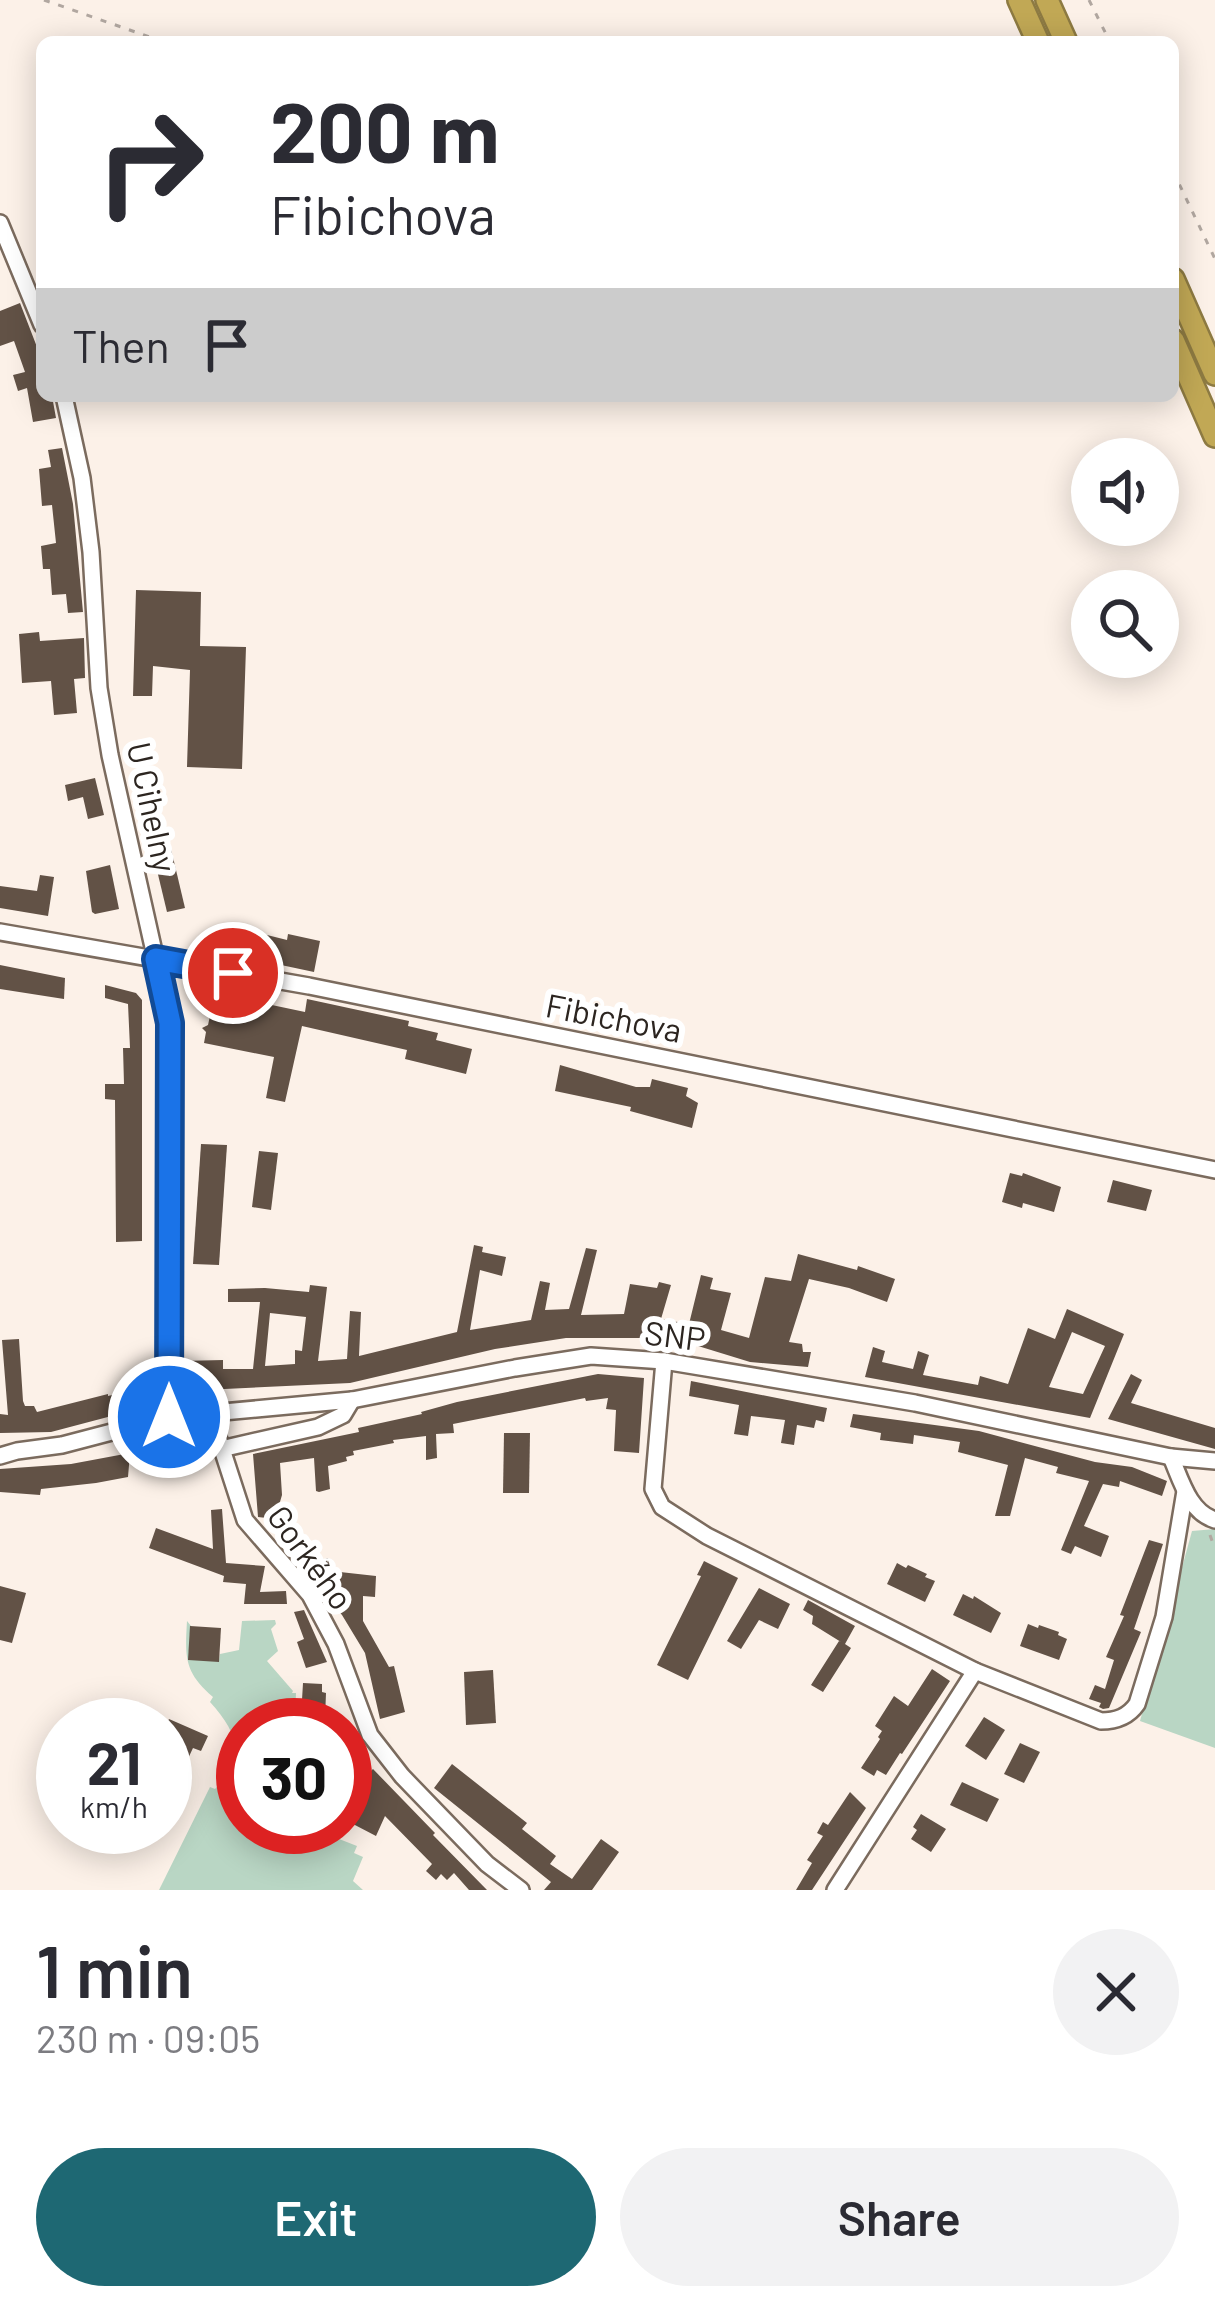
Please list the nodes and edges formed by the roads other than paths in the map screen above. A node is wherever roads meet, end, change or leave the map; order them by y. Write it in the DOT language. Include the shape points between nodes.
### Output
graph roads {
  1 [pos="1019,0"];
  2 [pos="1047,0"];
  3 [pos="1035,36"];
  4 [pos="1063,36"];
  5 [pos="0,223"];
  6 [pos="1179,293"];
  7 [pos="36,311"];
  8 [pos="1179,354"];
  9 [pos="1215,374"];
  10 [pos="65,402"];
  11 [pos="1215,436"];
  12 [pos="0,932"];
  13 [pos="156,959"];
  14 [pos="1215,1170"];
  15 [pos="664,1361"];
  16 [pos="352,1400"];
  17 [pos="210,1412"];
  18 [pos="169,1417"];
  19 [pos="221,1449"];
  20 [pos="0,1456"];
  21 [pos="1172,1457"];
  22 [pos="1215,1461"];
  23 [pos="1185,1491"];
  24 [pos="1215,1520"];
  25 [pos="974,1671"];
  26 [pos="521,1890"];
  27 [pos="835,1890"];
  1 -- 3 [label="highway"];
  2 -- 4 [label="highway"];
  5 -- 7 [label="street"];
  6 -- 9 [label="highway"];
  8 -- 11 [label="highway"];
  10 -- 13 [label="street, U Cihelny" via="82,478 110,755"];
  12 -- 13 [label="street, Fibichova"];
  13 -- 14 [label="street, Fibichova"];
  13 -- 18 [label="street, U Cihelny" via="170,1023"];
  15 -- 16 [label="street, SNP" via="591,1356"];
  15 -- 21 [label="street, SNP"];
  15 -- 25 [label="street" via="653,1489 662,1507"];
  16 -- 17 [label="street, SNP"];
  16 -- 19 [label="street" via="318,1427"];
  17 -- 18 [label="street, SNP"];
  17 -- 19 [label="street, Gorkého"];
  18 -- 20 [label="street"];
  19 -- 26 [label="street, Gorkého" via="245,1520 310,1594 336,1643 370,1735 487,1864"];
  21 -- 22 [label="street, SNP"];
  21 -- 23 [label="street"];
  23 -- 24 [label="street"];
  23 -- 25 [label="street" via="1164,1617 1130,1712 1101,1721"];
  25 -- 27 [label="street"];
}
